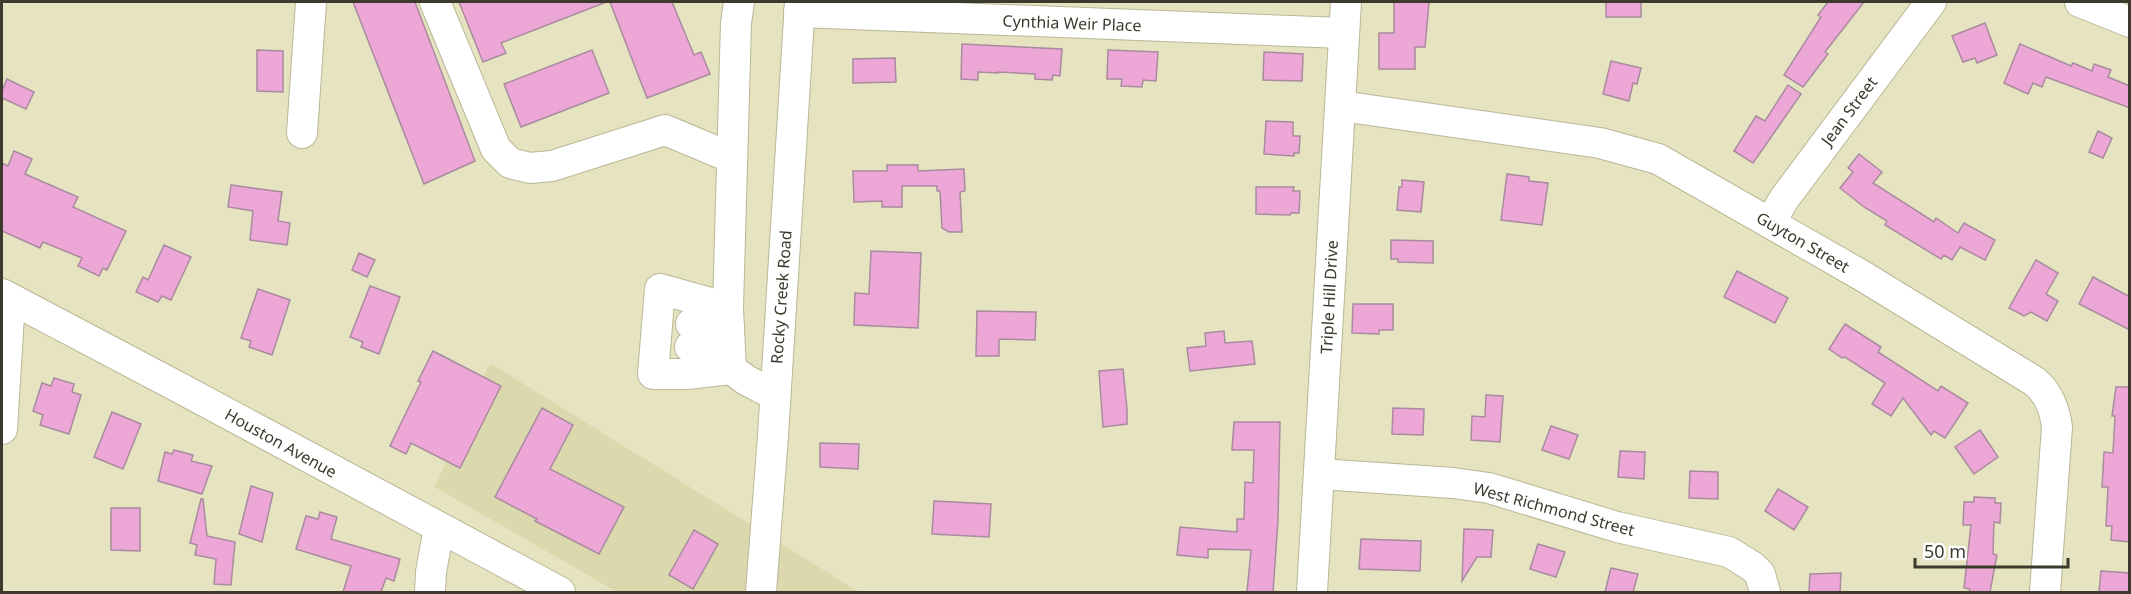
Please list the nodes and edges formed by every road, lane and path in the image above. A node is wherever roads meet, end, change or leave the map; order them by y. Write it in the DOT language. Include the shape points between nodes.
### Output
graph roads {
  1 [pos="311,2"];
  2 [pos="435,2"];
  3 [pos="739,2"];
  4 [pos="1346,2"];
  5 [pos="1931,2"];
  6 [pos="2080,2"];
  7 [pos="800,7"];
  8 [pos="2130,22"];
  9 [pos="1344,33"];
  10 [pos="1341,105"];
  11 [pos="302,133"];
  12 [pos="732,158"];
  13 [pos="1770,223"];
  14 [pos="6,297"];
  15 [pos="671,334"];
  16 [pos="729,338"];
  17 [pos="775,394"];
  18 [pos="2,429"];
  19 [pos="1320,474"];
  20 [pos="439,528"];
  21 [pos="430,592"];
  22 [pos="560,592"];
  23 [pos="761,592"];
  24 [pos="1312,592"];
  25 [pos="1765,592"];
  26 [pos="2045,592"];
  1 -- 11 [label="street"];
  2 -- 12 [label="street" via="496,149 510,163 530,168 552,166 664,130"];
  3 -- 12 [label="street"];
  4 -- 9 [label="street, Triple Hill Drive"];
  5 -- 13 [label="street, Jean Street"];
  6 -- 8 [label="street"];
  7 -- 9 [label="street, Cynthia Weir Place"];
  7 -- 17 [label="street, Rocky Creek Road"];
  9 -- 10 [label="street, Triple Hill Drive"];
  10 -- 13 [label="street, Guyton Street" via="1600,143 1645,155 1675,167"];
  10 -- 19 [label="street, Triple Hill Drive"];
  12 -- 16 [label="street"];
  13 -- 26 [label="street, Guyton Street" via="2040,385 2056,416"];
  14 -- 18 [label="street"];
  14 -- 20 [label="street, Houston Avenue"];
  15 -- 16 [label="street"];
  15 -- 16 [label="street" via="660,289"];
  15 -- 16 [label="street" via="653,374 687,374"];
  16 -- 17 [label="street" via="746,380"];
  17 -- 23 [label="street, Rocky Creek Road"];
  19 -- 24 [label="street, Triple Hill Drive"];
  19 -- 25 [label="street, West Richmond Street" via="1489,488 1617,527 1729,552 1760,574"];
  20 -- 21 [label="street"];
  20 -- 22 [label="street, Houston Avenue"];
}
